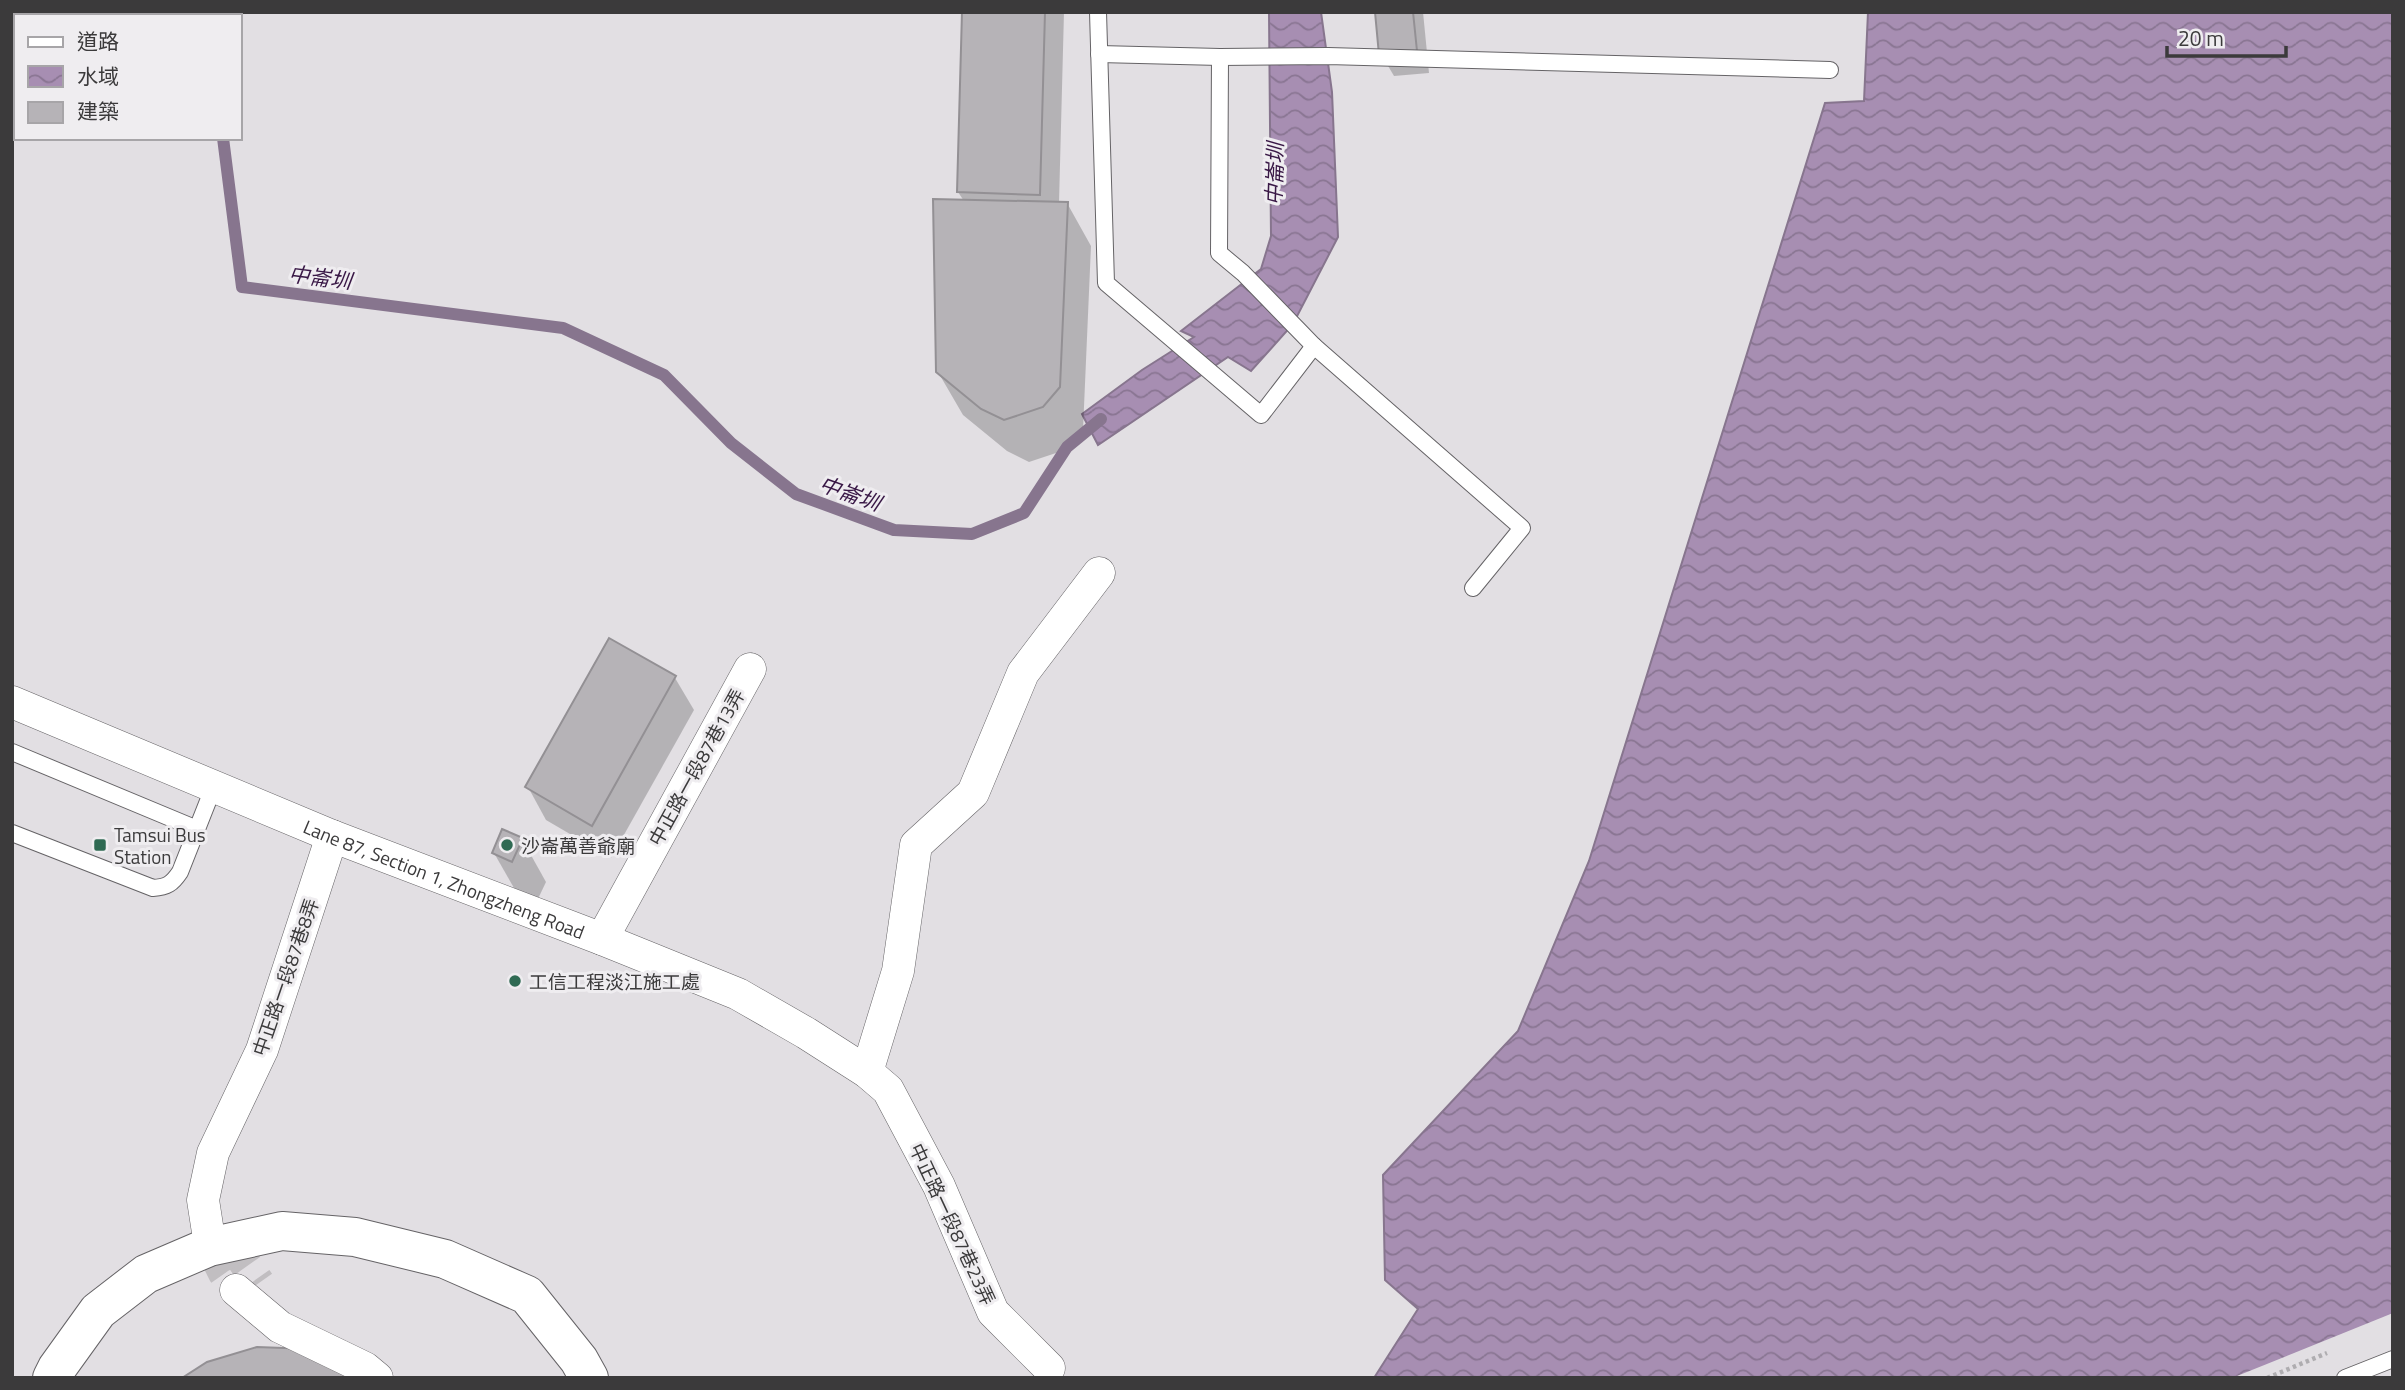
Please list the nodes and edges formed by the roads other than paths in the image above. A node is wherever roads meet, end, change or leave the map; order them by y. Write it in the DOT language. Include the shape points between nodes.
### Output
graph roads {
  1 [pos="1098,12"];
  2 [pos="1098,54"];
  3 [pos="1220,57"];
  4 [pos="1830,70"];
  5 [pos="1314,346"];
  6 [pos="1099,573"];
  7 [pos="1472,588"];
  8 [pos="750,669"];
  9 [pos="12,702"];
  10 [pos="12,752"];
  11 [pos="214,786"];
  12 [pos="197,829"];
  13 [pos="12,833"];
  14 [pos="332,836"];
  15 [pos="602,939"];
  16 [pos="867,1072"];
  17 [pos="221,1242"];
  18 [pos="248,1286"];
  19 [pos="2393,1359"];
  20 [pos="1049,1368"];
  21 [pos="54,1373"];
  22 [pos="377,1378"];
  23 [pos="589,1378"];
  24 [pos="2345,1378"];
  1 -- 2 [label="lane"];
  2 -- 3 [label="lane"];
  2 -- 5 [label="lane" via="1107,284 1261,415"];
  3 -- 4 [label="lane"];
  3 -- 5 [label="lane" via="1219,253"];
  5 -- 7 [label="lane" via="1522,528"];
  6 -- 16 [label="street" via="1023,673 973,793 916,845 898,971"];
  8 -- 15 [label="street, 中正路一段87巷13弄"];
  9 -- 11 [label="street, Lane 87, Section 1, Zhongzheng Road"];
  10 -- 12 [label="lane"];
  11 -- 12 [label="lane"];
  11 -- 14 [label="street, Lane 87, Section 1, Zhongzheng Road"];
  12 -- 13 [label="lane" via="174,881 153,888"];
  14 -- 15 [label="street, Lane 87, Section 1, Zhongzheng Road"];
  14 -- 17 [label="street, 中正路一段87巷8弄" via="262,1050 213,1153"];
  15 -- 16 [label="street, Lane 87, Section 1, Zhongzheng Road" via="738,994"];
  16 -- 20 [label="street, 中正路一段87巷23弄" via="888,1090 939,1186 993,1312"];
  18 -- 22 [label="street" via="318,1346"];
  19 -- 24 [label="lane"];
  21 -- 23 [label="highway" via="98,1311 146,1274 209,1247 282,1231 355,1237 445,1259 527,1295"];
}
